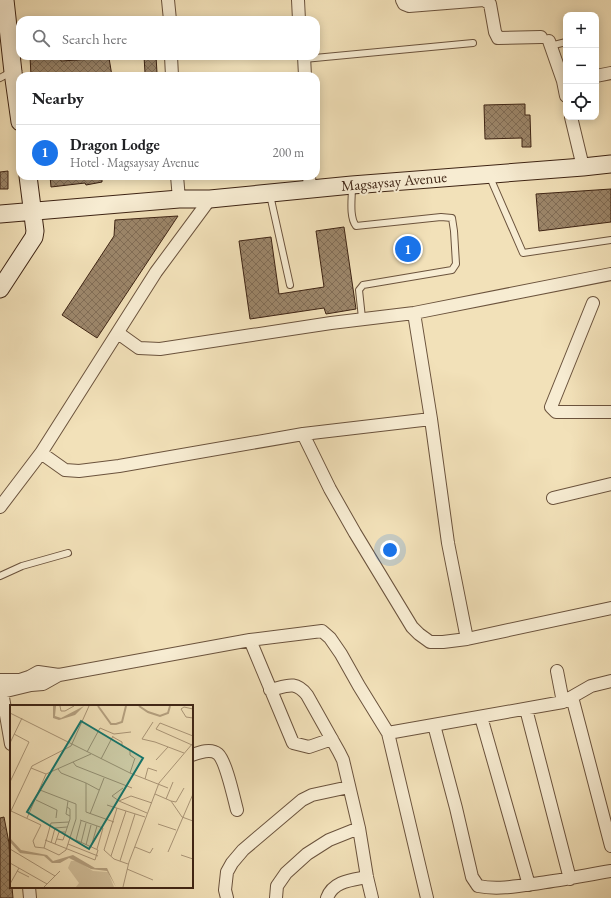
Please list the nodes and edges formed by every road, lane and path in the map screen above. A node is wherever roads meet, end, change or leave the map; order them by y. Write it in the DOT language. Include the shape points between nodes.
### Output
graph roads {
  1 [pos="5,0"];
  2 [pos="168,0"];
  3 [pos="298,0"];
  4 [pos="402,0"];
  5 [pos="170,16"];
  6 [pos="299,16"];
  7 [pos="547,41"];
  8 [pos="563,42"];
  9 [pos="473,43"];
  10 [pos="320,57"];
  11 [pos="171,60"];
  12 [pos="304,60"];
  13 [pos="172,72"];
  14 [pos="305,72"];
  15 [pos="611,73"];
  16 [pos="6,75"];
  17 [pos="599,75"];
  18 [pos="563,79"];
  19 [pos="16,109"];
  20 [pos="572,120"];
  21 [pos="611,164"];
  22 [pos="583,167"];
  23 [pos="488,174"];
  24 [pos="29,180"];
  25 [pos="177,180"];
  26 [pos="310,182"];
  27 [pos="352,185"];
  28 [pos="269,192"];
  29 [pos="179,199"];
  30 [pos="210,199"];
  31 [pos="33,211"];
  32 [pos="0,214"];
  33 [pos="611,240"];
  34 [pos="611,274"];
  35 [pos="290,285"];
  36 [pos="0,289"];
  37 [pos="593,304"];
  38 [pos="414,313"];
  39 [pos="362,318"];
  40 [pos="118,333"];
  41 [pos="611,412"];
  42 [pos="430,419"];
  43 [pos="303,434"];
  44 [pos="40,453"];
  45 [pos="611,484"];
  46 [pos="553,498"];
  47 [pos="0,507"];
  48 [pos="68,553"];
  49 [pos="0,576"];
  50 [pos="611,608"];
  51 [pos="468,639"];
  52 [pos="250,640"];
  53 [pos="557,671"];
  54 [pos="611,681"];
  55 [pos="1,684"];
  56 [pos="270,690"];
  57 [pos="567,699"];
  58 [pos="526,709"];
  59 [pos="481,717"];
  60 [pos="434,725"];
  61 [pos="388,733"];
  62 [pos="10,738"];
  63 [pos="332,739"];
  64 [pos="193,755"];
  65 [pos="349,787"];
  66 [pos="237,810"];
  67 [pos="359,828"];
  68 [pos="611,846"];
  69 [pos="611,871"];
  70 [pos="367,877"];
  71 [pos="570,879"];
  72 [pos="529,885"];
  73 [pos="29,888"];
  74 [pos="30,898"];
  75 [pos="227,898"];
  76 [pos="276,898"];
  77 [pos="328,898"];
  78 [pos="372,898"];
  79 [pos="427,898"];
  1 -- 16 [label="street"];
  2 -- 5 [label="street"];
  3 -- 6 [label="street"];
  4 -- 7 [label="street" via="409,6 484,0 490,4 498,38"];
  7 -- 8 [label="lane"];
  7 -- 18 [label="street"];
  9 -- 10 [label="lane"];
  11 -- 13 [label="street"];
  12 -- 14 [label="street"];
  15 -- 17 [label="street"];
  16 -- 19 [label="street"];
  20 -- 22 [label="street"];
  21 -- 22 [label="street, Magsaysay Avenue"];
  22 -- 23 [label="street, Magsaysay Avenue"];
  23 -- 27 [label="street, Magsaysay Avenue"];
  23 -- 33 [label="lane" via="523,253"];
  24 -- 31 [label="street"];
  25 -- 29 [label="street"];
  26 -- 27 [label="street, Magsaysay Avenue"];
  26 -- 28 [label="street, Magsaysay Avenue"];
  27 -- 39 [label="lane" via="352,216 356,226 441,217 452,218 454,231 456,264 452,270 363,285 359,290"];
  28 -- 30 [label="street, Magsaysay Avenue"];
  28 -- 35 [label="lane"];
  29 -- 30 [label="street, Magsaysay Avenue"];
  29 -- 31 [label="street, Magsaysay Avenue"];
  30 -- 40 [label="street" via="156,272"];
  31 -- 32 [label="street, Magsaysay Avenue"];
  31 -- 36 [label="street" via="34,237"];
  34 -- 38 [label="street"];
  37 -- 41 [label="street" via="551,407 556,412"];
  38 -- 39 [label="street"];
  38 -- 42 [label="street"];
  39 -- 40 [label="street" via="160,349 139,348"];
  40 -- 44 [label="street"];
  42 -- 43 [label="street"];
  42 -- 51 [label="street" via="448,543"];
  43 -- 44 [label="street" via="79,471 65,470"];
  43 -- 51 [label="street" via="344,514 412,627 430,642"];
  44 -- 47 [label="street"];
  45 -- 46 [label="street"];
  48 -- 49 [label="lane" via="22,566"];
  50 -- 51 [label="street"];
  52 -- 55 [label="street" via="59,675 43,684"];
  52 -- 56 [label="street"];
  52 -- 61 [label="street" via="322,631 326,633 342,654"];
  53 -- 57 [label="street"];
  54 -- 57 [label="street" via="591,686"];
  55 -- 62 [label="street"];
  56 -- 63 [label="street" via="294,685 301,688"];
  56 -- 63 [label="street" via="293,743 309,747"];
  57 -- 58 [label="street"];
  57 -- 68 [label="street"];
  58 -- 59 [label="street"];
  58 -- 71 [label="street"];
  59 -- 60 [label="street"];
  59 -- 72 [label="street"];
  60 -- 61 [label="street"];
  60 -- 72 [label="street" via="472,877 478,886 492,889"];
  61 -- 79 [label="street"];
  63 -- 65 [label="street" via="343,760"];
  64 -- 66 [label="street" via="208,750 218,754 222,759"];
  65 -- 67 [label="street"];
  65 -- 75 [label="street" via="312,795 302,800 244,850 227,872"];
  67 -- 70 [label="street"];
  67 -- 76 [label="street" via="329,840 307,854 286,873 277,886"];
  69 -- 71 [label="street"];
  70 -- 77 [label="street" via="339,884"];
  70 -- 78 [label="street"];
  71 -- 72 [label="street"];
  73 -- 74 [label="street"];
}
